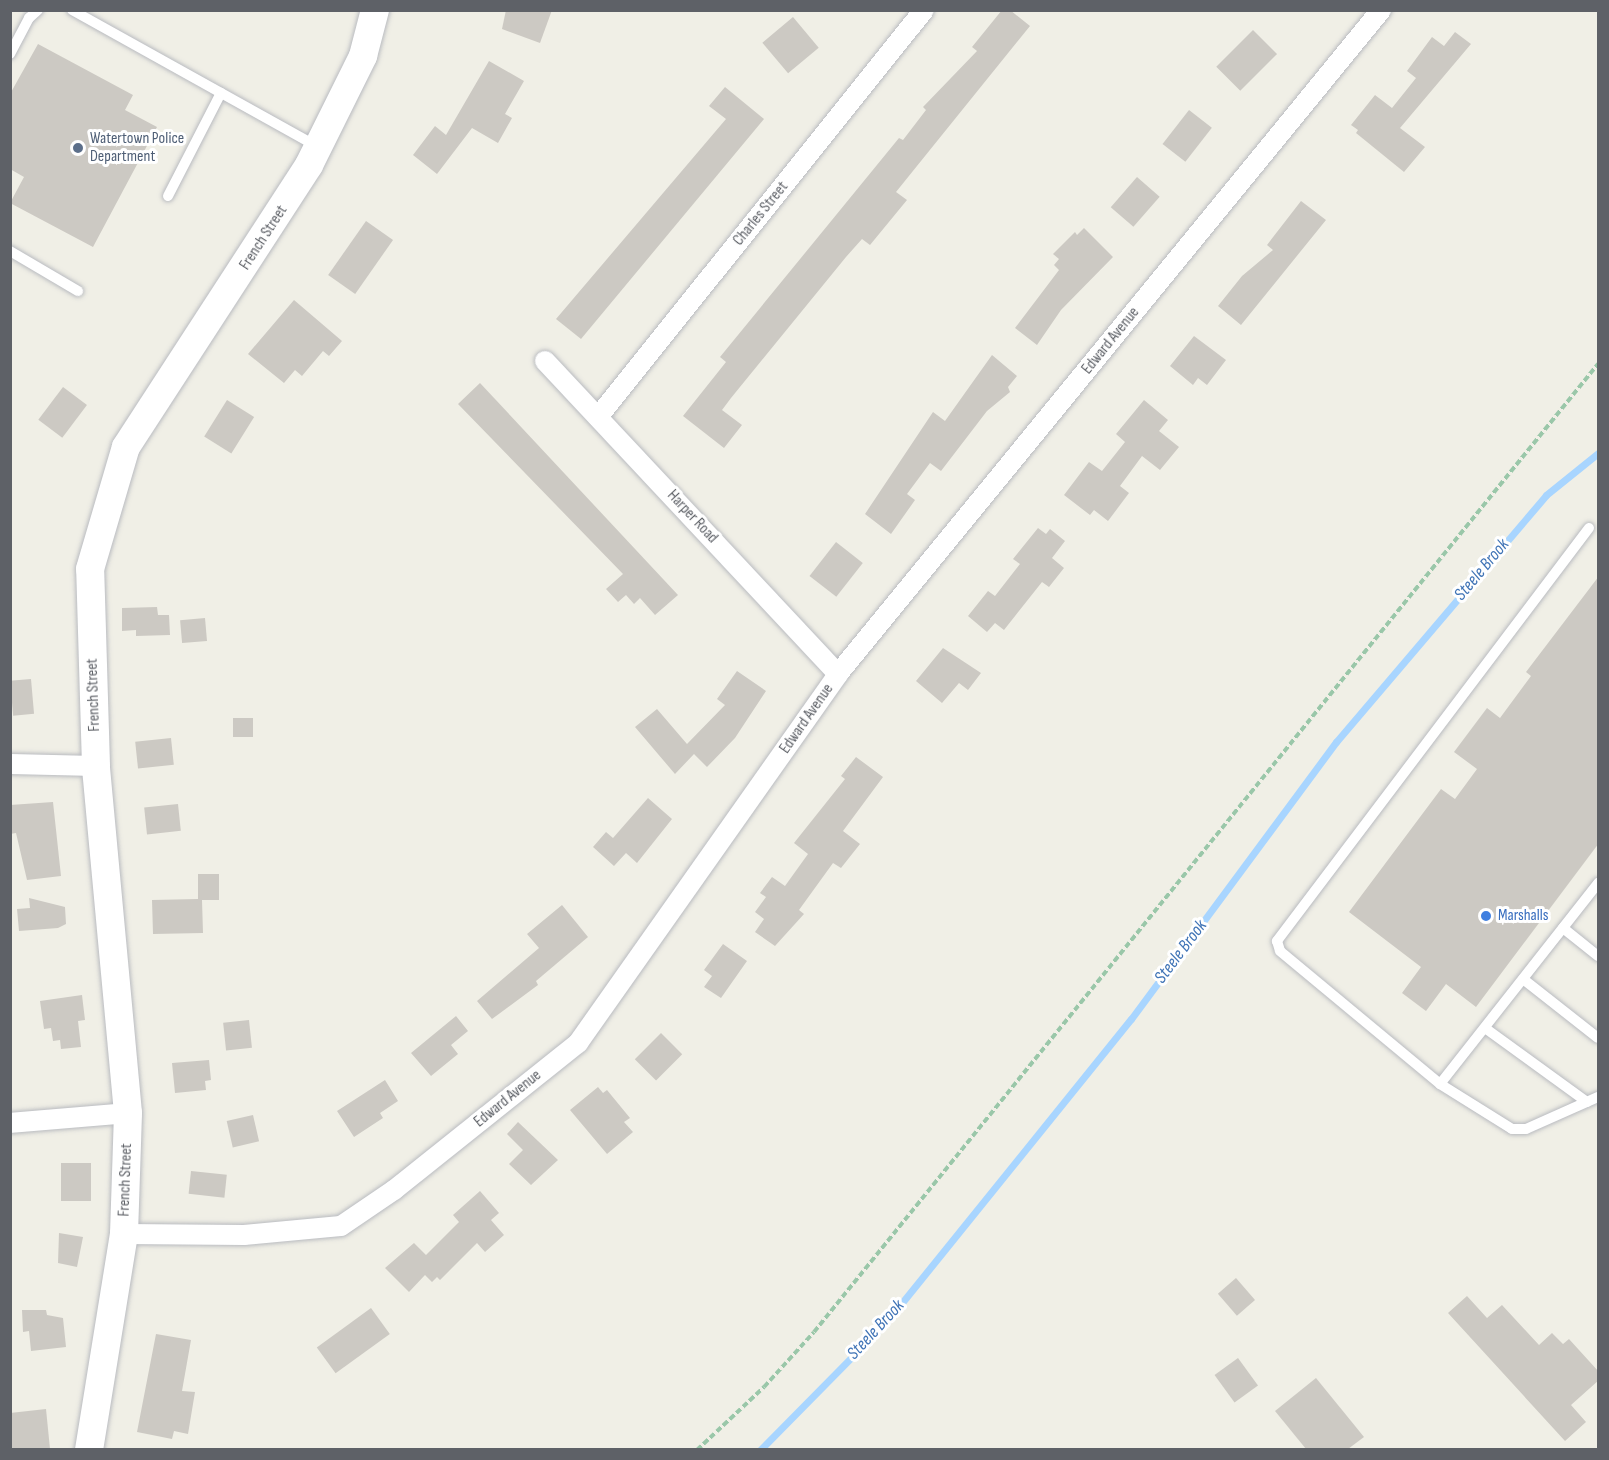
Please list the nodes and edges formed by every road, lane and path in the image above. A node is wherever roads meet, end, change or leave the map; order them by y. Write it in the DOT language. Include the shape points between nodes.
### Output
graph roads {
  1 [pos="38,10"];
  2 [pos="72,10"];
  3 [pos="375,10"];
  4 [pos="924,10"];
  5 [pos="1382,10"];
  6 [pos="10,54"];
  7 [pos="221,93"];
  8 [pos="319,147"];
  9 [pos="168,196"];
  10 [pos="10,250"];
  11 [pos="78,291"];
  12 [pos="545,361"];
  13 [pos="1599,364"];
  14 [pos="598,417"];
  15 [pos="1589,528"];
  16 [pos="838,674"];
  17 [pos="10,764"];
  18 [pos="96,766"];
  19 [pos="1599,883"];
  20 [pos="1563,928"];
  21 [pos="1599,956"];
  22 [pos="1523,980"];
  23 [pos="1485,1028"];
  24 [pos="1599,1038"];
  25 [pos="1440,1084"];
  26 [pos="1599,1097"];
  27 [pos="1587,1102"];
  28 [pos="128,1113"];
  29 [pos="10,1123"];
  30 [pos="124,1234"];
  31 [pos="89,1449"];
  32 [pos="697,1449"];
  1 -- 6 [label="lane" via="29,18"];
  2 -- 7 [label="lane"];
  3 -- 8 [label="street, French Street" via="363,56"];
  4 -- 14 [label="street, Charles Street"];
  5 -- 16 [label="street, Edward Avenue"];
  7 -- 8 [label="lane"];
  7 -- 9 [label="lane"];
  8 -- 18 [label="street, French Street" via="271,229 126,447 90,569"];
  10 -- 11 [label="lane"];
  12 -- 14 [label="street, Harper Road"];
  13 -- 32 [label="path" via="814,1332 764,1387"];
  14 -- 16 [label="street, Harper Road"];
  15 -- 25 [label="lane" via="1277,941 1280,951"];
  16 -- 30 [label="street, Edward Avenue" via="578,1043 394,1190 341,1226 330,1228 244,1236"];
  17 -- 18 [label="street"];
  18 -- 28 [label="street, French Street"];
  19 -- 20 [label="lane"];
  20 -- 21 [label="lane"];
  20 -- 22 [label="lane"];
  22 -- 23 [label="lane"];
  22 -- 24 [label="lane"];
  23 -- 25 [label="lane"];
  23 -- 27 [label="lane"];
  25 -- 27 [label="lane" via="1512,1129 1526,1129"];
  26 -- 27 [label="lane"];
  28 -- 29 [label="street"];
  28 -- 30 [label="street, French Street"];
  30 -- 31 [label="street, French Street"];
}
